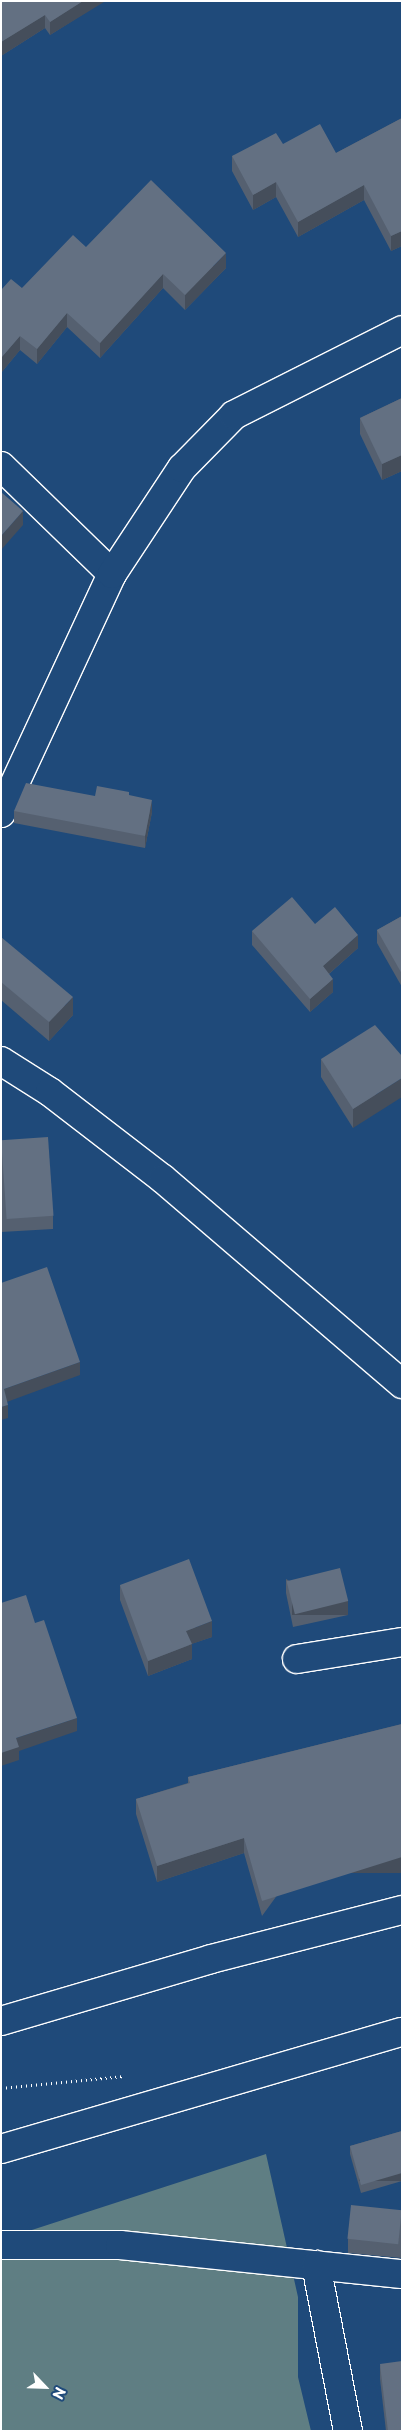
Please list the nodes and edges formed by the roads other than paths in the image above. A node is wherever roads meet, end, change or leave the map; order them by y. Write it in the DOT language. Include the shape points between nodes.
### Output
graph roads {
  1 [pos="402,330"];
  2 [pos="1,466"];
  3 [pos="112,574"];
  4 [pos="1,812"];
  5 [pos="1,1061"];
  6 [pos="402,1384"];
  7 [pos="402,1642"];
  8 [pos="296,1659"];
  9 [pos="402,1910"];
  10 [pos="1,2021"];
  11 [pos="402,2032"];
  12 [pos="1,2149"];
  13 [pos="1,2245"];
  14 [pos="316,2265"];
  15 [pos="402,2274"];
  16 [pos="348,2431"];
  1 -- 3 [label="street" via="234,415 182,468"];
  2 -- 3 [label="street"];
  3 -- 4 [label="street"];
  5 -- 6 [label="street" via="50,1092 163,1179"];
  7 -- 8 [label="street"];
  9 -- 10 [label="street" via="211,1959"];
  11 -- 12 [label="street"];
  13 -- 14 [label="street" via="120,2245"];
  14 -- 15 [label="street"];
  14 -- 16 [label="street"];
}
